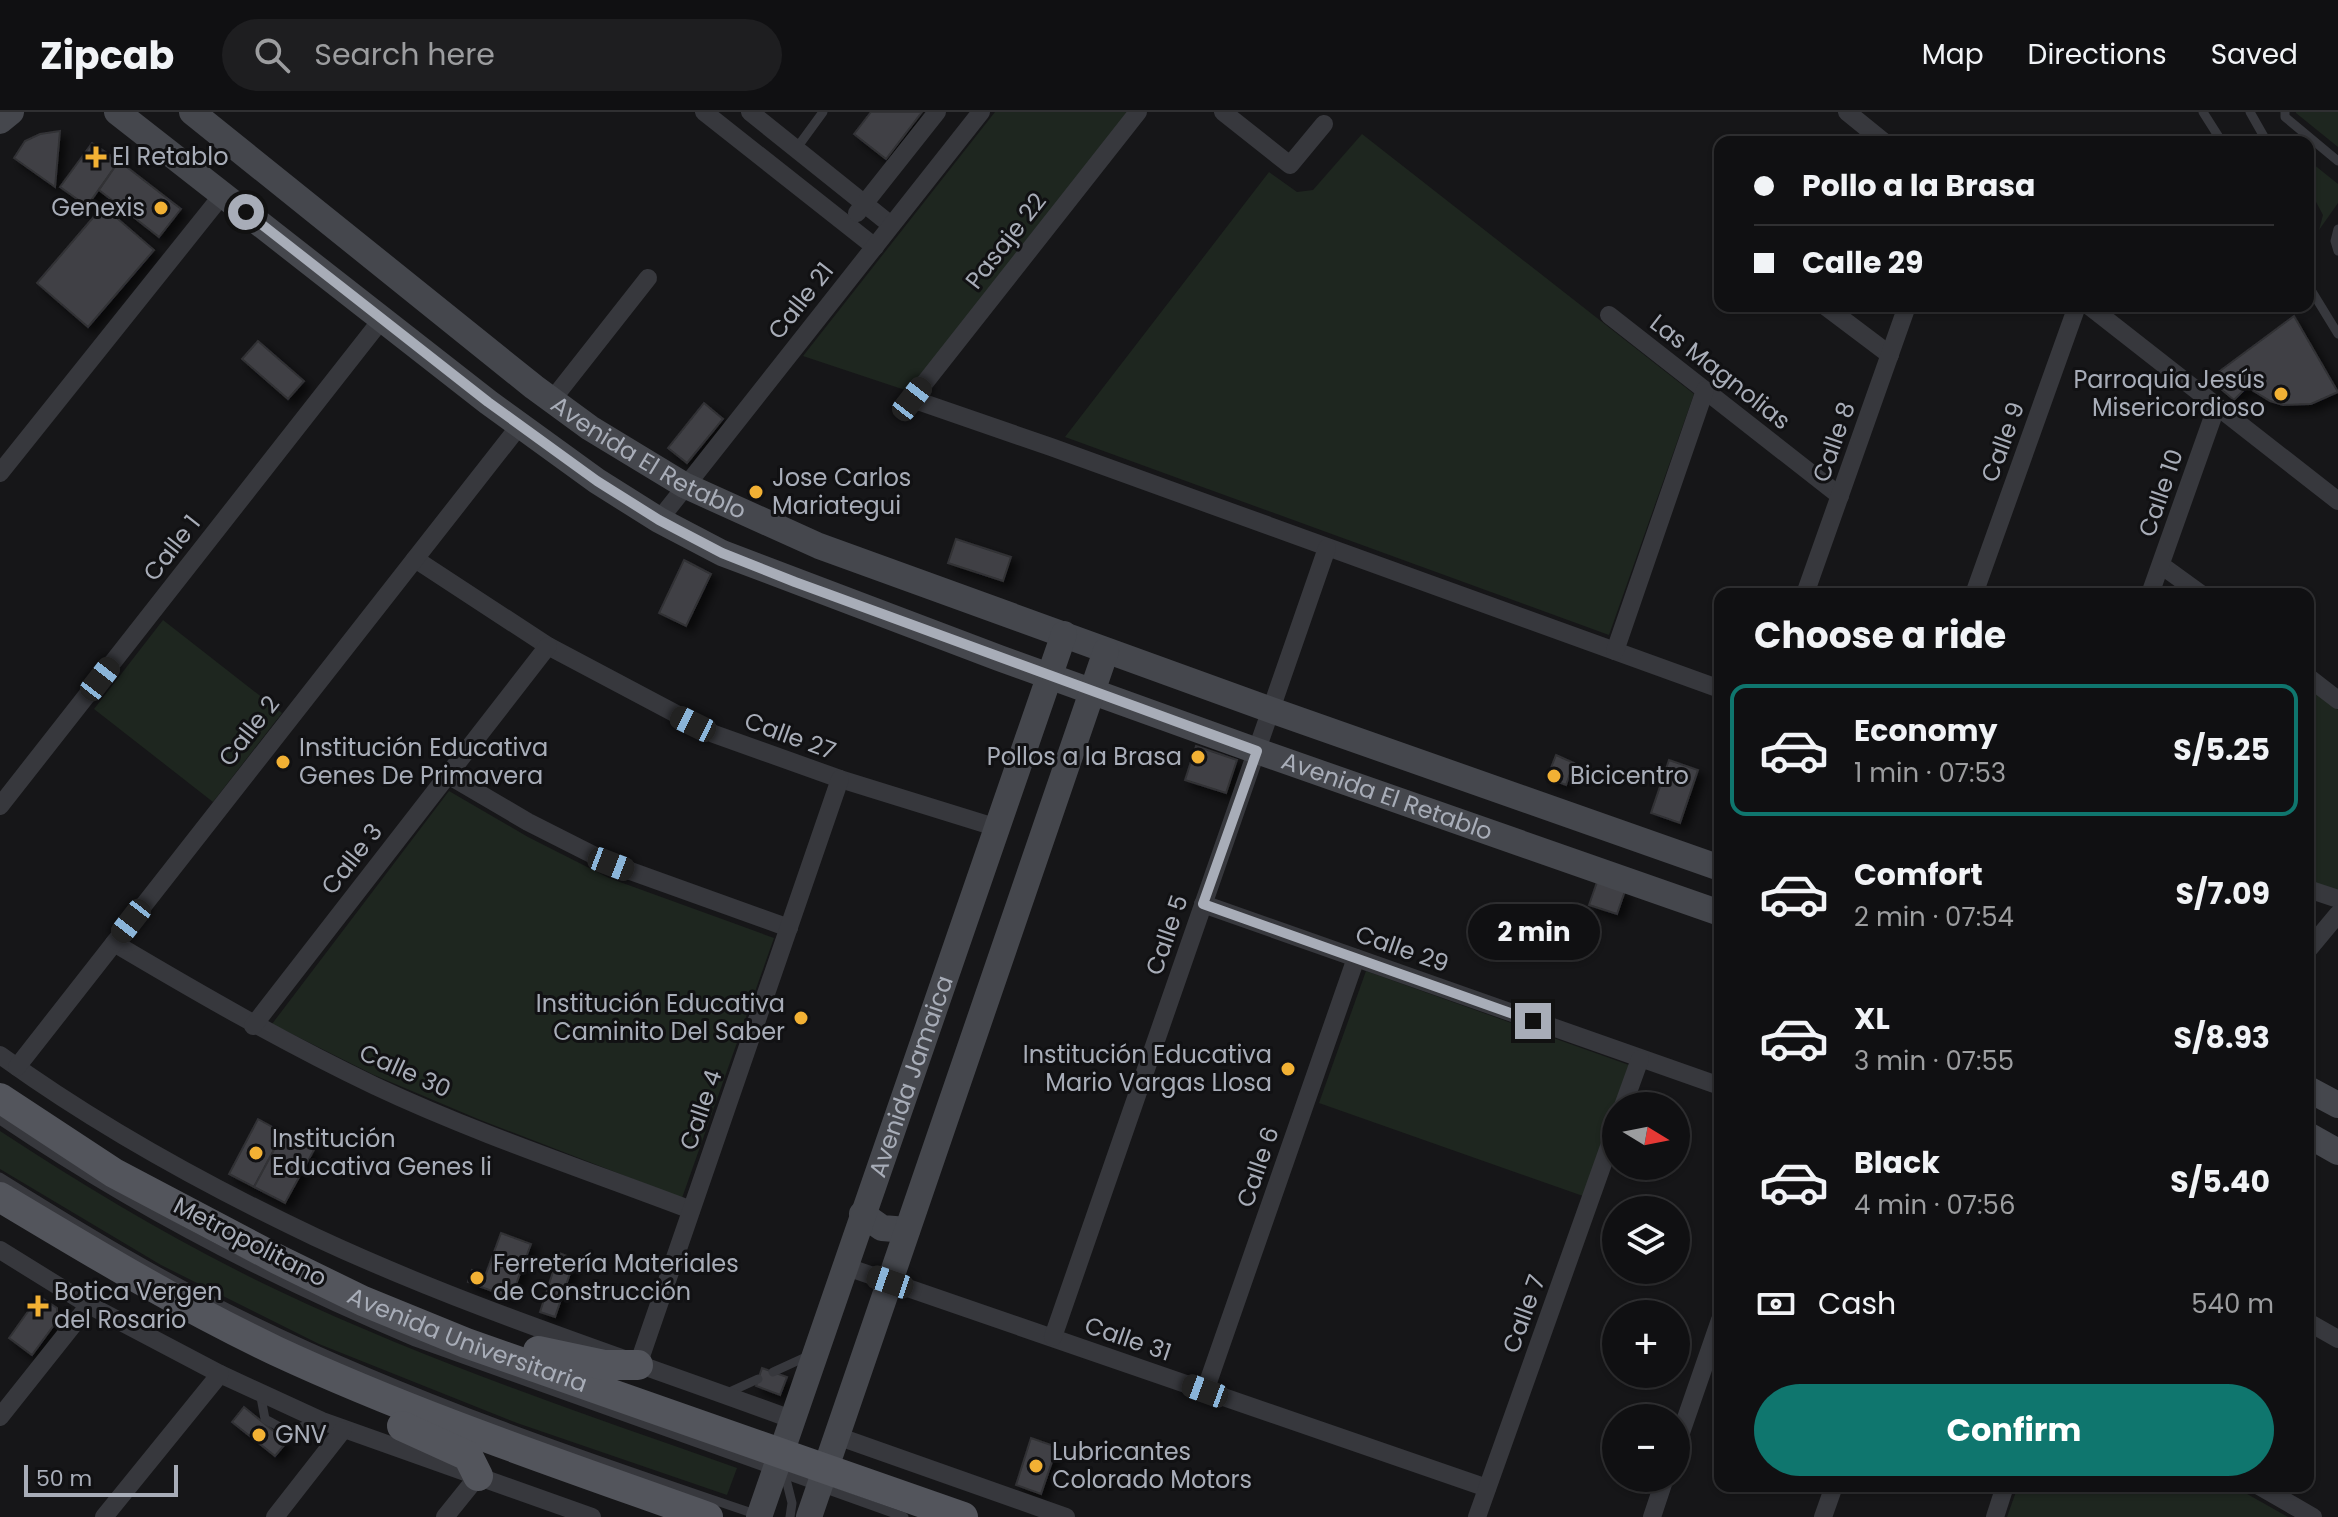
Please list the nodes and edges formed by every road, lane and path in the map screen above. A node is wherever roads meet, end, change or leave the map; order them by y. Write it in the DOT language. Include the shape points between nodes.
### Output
graph roads {
  1 [pos="4,112"];
  2 [pos="11,112"];
  3 [pos="117,112"];
  4 [pos="192,112"];
  5 [pos="704,112"];
  6 [pos="750,112"];
  7 [pos="823,112"];
  8 [pos="937,112"];
  9 [pos="981,112"];
  10 [pos="1138,112"];
  11 [pos="1223,112"];
  12 [pos="1847,112"];
  13 [pos="2203,112"];
  14 [pos="2250,112"];
  15 [pos="2285,112"];
  16 [pos="0,119"];
  17 [pos="1324,124"];
  18 [pos="1877,136"];
  19 [pos="2218,136"];
  20 [pos="2264,136"];
  21 [pos="2308,136"];
  22 [pos="2314,141"];
  23 [pos="796,149"];
  24 [pos="2338,161"];
  25 [pos="223,194"];
  26 [pos="864,203"];
  27 [pos="891,225"];
  28 [pos="848,226"];
  29 [pos="2338,229"];
  30 [pos="875,247"];
  31 [pos="2338,251"];
  32 [pos="648,278"];
  33 [pos="2314,295"];
  34 [pos="1833,312"];
  35 [pos="1905,312"];
  36 [pos="2075,312"];
  37 [pos="2096,312"];
  38 [pos="1609,315"];
  39 [pos="382,319"];
  40 [pos="2338,334"];
  41 [pos="1890,355"];
  42 [pos="1705,390"];
  43 [pos="552,400"];
  44 [pos="2216,408"];
  45 [pos="520,425"];
  46 [pos="0,473"];
  47 [pos="684,485"];
  48 [pos="1840,496"];
  49 [pos="2338,501"];
  50 [pos="659,520"];
  51 [pos="1327,548"];
  52 [pos="415,559"];
  53 [pos="2161,565"];
  54 [pos="1807,588"];
  55 [pos="1976,588"];
  56 [pos="2152,588"];
  57 [pos="2193,588"];
  58 [pos="1064,634"];
  59 [pos="548,646"];
  60 [pos="1106,651"];
  61 [pos="1615,651"];
  62 [pos="1050,675"];
  63 [pos="2314,682"];
  64 [pos="1714,687"];
  65 [pos="1092,691"];
  66 [pos="2338,700"];
  67 [pos="1271,710"];
  68 [pos="1257,751"];
  69 [pos="448,775"];
  70 [pos="840,779"];
  71 [pos="0,806"];
  72 [pos="998,828"];
  73 [pos="1714,866"];
  74 [pos="2314,891"];
  75 [pos="2338,899"];
  76 [pos="1203,904"];
  77 [pos="1714,911"];
  78 [pos="2338,914"];
  79 [pos="789,928"];
  80 [pos="114,943"];
  81 [pos="2314,943"];
  82 [pos="1356,958"];
  83 [pos="253,1026"];
  84 [pos="0,1055"];
  85 [pos="1640,1059"];
  86 [pos="17,1067"];
  87 [pos="1714,1084"];
  88 [pos="1628,1092"];
  89 [pos="2314,1092"];
  90 [pos="0,1098"];
  91 [pos="2338,1105"];
  92 [pos="0,1120"];
  93 [pos="2314,1138"];
  94 [pos="2338,1152"];
  95 [pos="1602,1166"];
  96 [pos="0,1177"];
  97 [pos="0,1197"];
  98 [pos="691,1210"];
  99 [pos="862,1214"];
  100 [pos="907,1230"];
  101 [pos="0,1250"];
  102 [pos="844,1266"];
  103 [pos="890,1282"];
  104 [pos="89,1305"];
  105 [pos="2314,1325"];
  106 [pos="1053,1337"];
  107 [pos="1714,1337"];
  108 [pos="2338,1339"];
  109 [pos="466,1343"];
  110 [pos="814,1352"];
  111 [pos="638,1365"];
  112 [pos="773,1372"];
  113 [pos="220,1374"];
  114 [pos="758,1379"];
  115 [pos="344,1381"];
  116 [pos="1205,1391"];
  117 [pos="724,1395"];
  118 [pos="1690,1407"];
  119 [pos="0,1417"];
  120 [pos="791,1419"];
  121 [pos="343,1430"];
  122 [pos="837,1436"];
  123 [pos="779,1467"];
  124 [pos="478,1476"];
  125 [pos="822,1478"];
  126 [pos="1487,1488"];
  127 [pos="1660,1492"];
  128 [pos="1832,1492"];
  129 [pos="2003,1492"];
  130 [pos="2269,1492"];
  131 [pos="761,1516"];
  132 [pos="104,1517"];
  133 [pos="275,1517"];
  134 [pos="445,1517"];
  135 [pos="592,1517"];
  136 [pos="708,1517"];
  137 [pos="790,1517"];
  138 [pos="809,1517"];
  139 [pos="904,1517"];
  140 [pos="963,1517"];
  141 [pos="1066,1517"];
  142 [pos="1477,1517"];
  143 [pos="1652,1517"];
  144 [pos="1823,1517"];
  145 [pos="1995,1517"];
  146 [pos="2313,1517"];
  1 -- 16 [label="main road"];
  2 -- 16 [label="main road"];
  3 -- 25 [label="main road, Avenida El Retablo"];
  4 -- 43 [label="main road, Avenida El Retablo"];
  5 -- 28 [label="street"];
  6 -- 23 [label="street"];
  7 -- 23 [label="lane"];
  8 -- 26 [label="street"];
  9 -- 27 [label="street, Calle 21"];
  10 -- 51 [label="street, Pasaje 22" via="912,399"];
  11 -- 17 [label="street" via="1290,165"];
  12 -- 18 [label="street"];
  13 -- 19 [label="lane"];
  14 -- 20 [label="lane"];
  15 -- 21 [label="lane"];
  22 -- 24 [label="lane"];
  23 -- 26 [label="street"];
  25 -- 39 [label="main road, Avenida El Retablo"];
  25 -- 46 [label="street"];
  26 -- 27 [label="street"];
  26 -- 28 [label="street"];
  27 -- 30 [label="street, Calle 21"];
  28 -- 30 [label="street"];
  29 -- 31 [label="lane"];
  30 -- 47 [label="street, Calle 21"];
  32 -- 43 [label="street"];
  33 -- 40 [label="lane"];
  34 -- 41 [label="street"];
  35 -- 41 [label="street, Calle 8"];
  36 -- 55 [label="street, Calle 9"];
  37 -- 44 [label="street"];
  38 -- 42 [label="street, Las Magnolias"];
  39 -- 45 [label="main road, Avenida El Retablo"];
  39 -- 71 [label="street, Calle 1"];
  41 -- 48 [label="street, Calle 8"];
  42 -- 48 [label="street, Las Magnolias"];
  42 -- 61 [label="street"];
  43 -- 47 [label="main road, Avenida El Retablo"];
  44 -- 49 [label="street"];
  44 -- 53 [label="street, Calle 10"];
  45 -- 50 [label="main road, Avenida El Retablo"];
  45 -- 52 [label="street, Calle 2"];
  47 -- 50 [label="street, Calle 21"];
  47 -- 58 [label="main road, Avenida El Retablo" via="819,546"];
  48 -- 54 [label="street, Calle 8"];
  50 -- 62 [label="main road, Avenida El Retablo" via="780,576"];
  51 -- 61 [label="street"];
  51 -- 67 [label="street, Calle 5"];
  52 -- 59 [label="street, Calle 27"];
  52 -- 80 [label="street, Calle 2"];
  53 -- 56 [label="street, Calle 10"];
  53 -- 57 [label="street"];
  58 -- 60 [label="main road, Avenida El Retablo"];
  58 -- 62 [label="main road, Avenida Jamaica"];
  59 -- 69 [label="street, Calle 3"];
  59 -- 70 [label="street, Calle 27" via="714,734"];
  60 -- 65 [label="main road, Avenida Jamaica"];
  60 -- 67 [label="main road, Avenida El Retablo"];
  61 -- 64 [label="street"];
  62 -- 65 [label="main road, Avenida El Retablo"];
  62 -- 72 [label="main road, Avenida Jamaica"];
  63 -- 66 [label="street"];
  65 -- 68 [label="main road, Avenida El Retablo"];
  65 -- 100 [label="main road, Avenida Jamaica"];
  67 -- 68 [label="street, Calle 5"];
  67 -- 73 [label="main road, Avenida El Retablo"];
  68 -- 76 [label="street, Calle 5"];
  68 -- 77 [label="main road, Avenida El Retablo"];
  69 -- 79 [label="street" via="611,864"];
  69 -- 83 [label="street, Calle 3"];
  70 -- 72 [label="street, Calle 27"];
  70 -- 79 [label="street, Calle 4"];
  72 -- 99 [label="main road, Avenida Jamaica"];
  74 -- 75 [label="street"];
  76 -- 82 [label="street, Calle 29"];
  76 -- 106 [label="street, Calle 5"];
  78 -- 81 [label="street"];
  79 -- 98 [label="street, Calle 4"];
  80 -- 83 [label="street, Calle 30"];
  80 -- 86 [label="street, Calle 2"];
  82 -- 85 [label="street, Calle 29"];
  82 -- 116 [label="street, Calle 6"];
  83 -- 98 [label="street, Calle 30" via="472,1127"];
  84 -- 86 [label="street, Avenida Universitaria"];
  85 -- 87 [label="street, Calle 29"];
  85 -- 88 [label="street"];
  86 -- 111 [label="street, Avenida Universitaria" via="100,1123 315,1237"];
  89 -- 91 [label="main road"];
  90 -- 109 [label="main road, Avenida Universitaria" via="114,1173 277,1259"];
  92 -- 123 [label="lane, Metropolitano" via="187,1235 353,1316"];
  93 -- 94 [label="main road"];
  95 -- 126 [label="street, Calle 7"];
  96 -- 131 [label="lane" via="185,1286 308,1347 477,1415"];
  97 -- 115 [label="main road" via="213,1319"];
  98 -- 111 [label="street, Calle 4"];
  99 -- 100 [label="main road" via="882,1228"];
  99 -- 102 [label="main road, Avenida Jamaica"];
  100 -- 103 [label="main road, Avenida Jamaica"];
  101 -- 104 [label="street"];
  102 -- 103 [label="street, Calle 31"];
  102 -- 110 [label="main road, Avenida Jamaica"];
  103 -- 106 [label="street, Calle 31"];
  103 -- 122 [label="main road, Avenida Jamaica"];
  104 -- 113 [label="street"];
  104 -- 119 [label="street"];
  105 -- 108 [label="street"];
  106 -- 116 [label="street, Calle 31"];
  107 -- 118 [label="street"];
  109 -- 111 [label="main road" via="508,1344 604,1365"];
  109 -- 123 [label="main road, Avenida Universitaria"];
  110 -- 112 [label="lane"];
  110 -- 120 [label="main road, Avenida Jamaica"];
  111 -- 117 [label="street, Avenida Universitaria"];
  113 -- 121 [label="street"];
  113 -- 132 [label="street"];
  114 -- 117 [label="lane"];
  115 -- 124 [label="main road" via="385,1418 468,1456"];
  115 -- 136 [label="main road"];
  116 -- 126 [label="street, Calle 31"];
  117 -- 120 [label="street, Avenida Universitaria"];
  120 -- 123 [label="main road, Avenida Jamaica"];
  121 -- 124 [label="street"];
  121 -- 133 [label="street"];
  122 -- 125 [label="main road, Avenida Jamaica"];
  122 -- 141 [label="street"];
  123 -- 125 [label="main road, Avenida Universitaria"];
  123 -- 131 [label="main road, Avenida Jamaica"];
  123 -- 137 [label="lane" via="792,1503"];
  124 -- 134 [label="street"];
  124 -- 135 [label="street"];
  125 -- 138 [label="main road, Avenida Jamaica"];
  125 -- 139 [label="lane"];
  125 -- 140 [label="main road, Avenida Universitaria"];
  126 -- 142 [label="street, Calle 7"];
  127 -- 143 [label="street"];
  128 -- 144 [label="street"];
  129 -- 145 [label="street"];
  130 -- 146 [label="street"];
}
